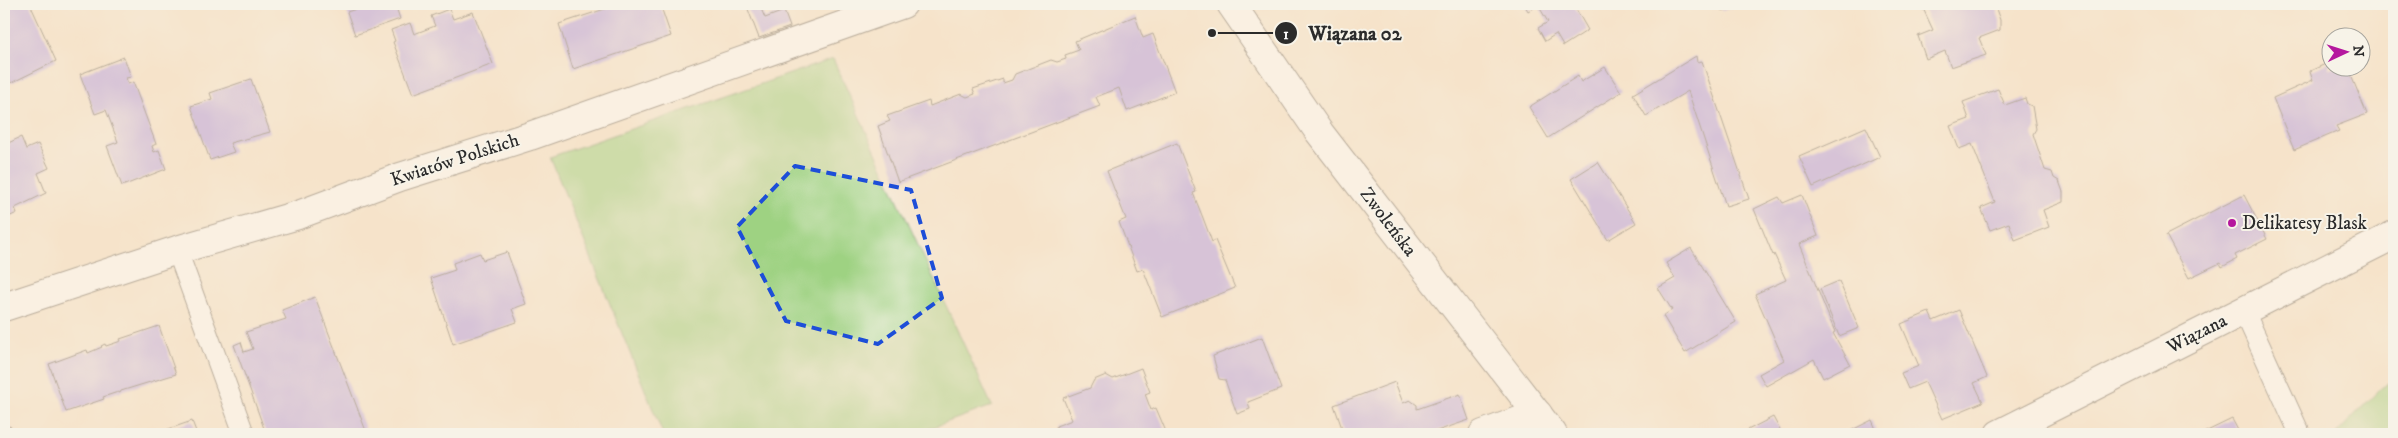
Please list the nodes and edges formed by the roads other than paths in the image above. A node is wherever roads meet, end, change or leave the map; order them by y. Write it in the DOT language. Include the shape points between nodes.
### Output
graph roads {
  1 [pos="902,4"];
  2 [pos="1231,4"];
  3 [pos="2394,235"];
  4 [pos="177,250"];
  5 [pos="4,308"];
  6 [pos="2244,310"];
  7 [pos="1546,424"];
  8 [pos="244,434"];
  9 [pos="1483,434"];
  10 [pos="1999,434"];
  11 [pos="2300,434"];
  1 -- 4 [label="street, Kwiatów Polskich" via="298,215"];
  2 -- 7 [label="street, Zwoleńska" via="1319,132"];
  3 -- 6 [label="street, Wiązana"];
  4 -- 5 [label="street, Kwiatów Polskich"];
  4 -- 8 [label="lane"];
  6 -- 10 [label="street, Wiązana"];
  6 -- 11 [label="lane"];
  7 -- 9 [label="street"];
}
